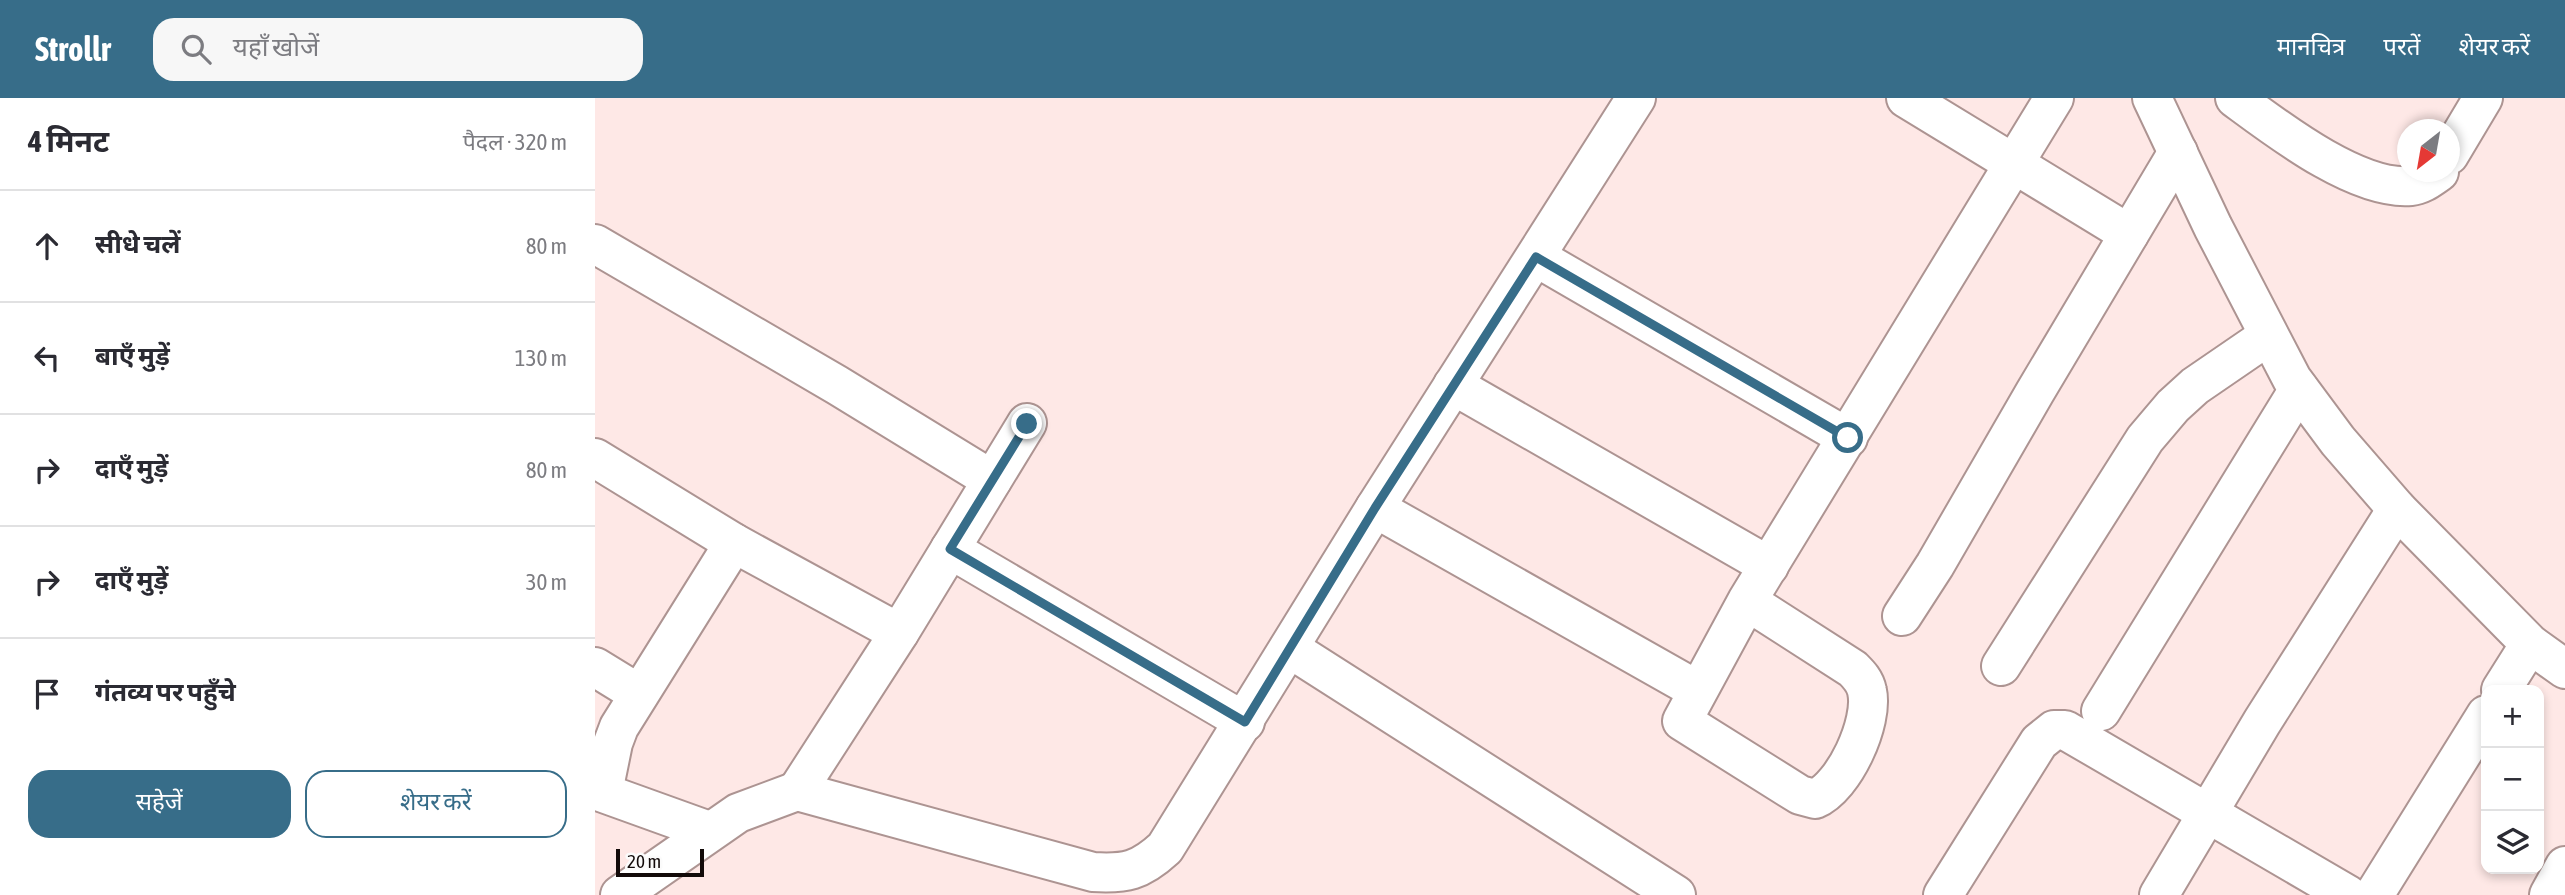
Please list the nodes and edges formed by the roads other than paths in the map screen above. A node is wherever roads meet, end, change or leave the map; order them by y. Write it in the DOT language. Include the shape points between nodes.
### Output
graph roads {
  1 [pos="1636,98"];
  2 [pos="1906,98"];
  3 [pos="2055,98"];
  4 [pos="2152,98"];
  5 [pos="2235,98"];
  6 [pos="2483,98"];
  7 [pos="2460,137"];
  8 [pos="2178,152"];
  9 [pos="2014,162"];
  10 [pos="2426,182"];
  11 [pos="2129,234"];
  12 [pos="595,244"];
  13 [pos="1536,257"];
  14 [pos="2268,336"];
  15 [pos="1453,385"];
  16 [pos="2299,388"];
  17 [pos="1027,424"];
  18 [pos="1848,438"];
  19 [pos="595,458"];
  20 [pos="992,480"];
  21 [pos="1375,508"];
  22 [pos="2397,509"];
  23 [pos="734,543"];
  24 [pos="950,549"];
  25 [pos="1769,565"];
  26 [pos="1747,601"];
  27 [pos="1902,617"];
  28 [pos="899,633"];
  29 [pos="2530,644"];
  30 [pos="1289,648"];
  31 [pos="2001,666"];
  32 [pos="595,667"];
  33 [pos="2565,669"];
  34 [pos="2504,685"];
  35 [pos="1697,690"];
  36 [pos="639,694"];
  37 [pos="2101,710"];
  38 [pos="1245,722"];
  39 [pos="2481,723"];
  40 [pos="599,791"];
  41 [pos="797,791"];
  42 [pos="2207,812"];
  43 [pos="709,831"];
  44 [pos="1148,863"];
  45 [pos="2565,866"];
  46 [pos="620,895"];
  47 [pos="1129,895"];
  48 [pos="1675,895"];
  49 [pos="1943,895"];
  50 [pos="2159,895"];
  51 [pos="2348,895"];
  52 [pos="2374,895"];
  53 [pos="2549,895"];
  1 -- 13 [label="street"];
  2 -- 9 [label="street"];
  3 -- 9 [label="street"];
  4 -- 8 [label="street"];
  5 -- 10 [label="street" via="2343,168 2386,185"];
  6 -- 7 [label="street"];
  8 -- 11 [label="street"];
  8 -- 14 [label="street"];
  9 -- 11 [label="street"];
  9 -- 18 [label="street"];
  11 -- 27 [label="street"];
  12 -- 20 [label="street"];
  13 -- 15 [label="street"];
  13 -- 18 [label="street"];
  14 -- 16 [label="street"];
  14 -- 31 [label="street" via="2195,386 2145,439"];
  15 -- 21 [label="street"];
  15 -- 25 [label="street"];
  16 -- 22 [label="street"];
  16 -- 37 [label="street"];
  17 -- 20 [label="street"];
  18 -- 25 [label="street"];
  19 -- 23 [label="street"];
  20 -- 24 [label="street"];
  21 -- 30 [label="street"];
  21 -- 35 [label="street"];
  22 -- 29 [label="street"];
  22 -- 42 [label="street"];
  23 -- 28 [label="street"];
  23 -- 36 [label="street"];
  24 -- 28 [label="street"];
  24 -- 38 [label="street"];
  25 -- 26 [label="street"];
  26 -- 35 [label="street"];
  26 -- 35 [label="street" via="1862,678 1869,702 1860,741 1832,788 1815,799 1800,795 1682,721"];
  28 -- 41 [label="street"];
  29 -- 33 [label="street"];
  29 -- 34 [label="street"];
  30 -- 38 [label="street"];
  30 -- 48 [label="street"];
  32 -- 36 [label="street"];
  36 -- 40 [label="street" via="619,727"];
  38 -- 44 [label="street" via="1165,848"];
  39 -- 52 [label="street"];
  40 -- 43 [label="street"];
  41 -- 43 [label="street" via="738,813"];
  41 -- 44 [label="street" via="1093,872 1118,873"];
  42 -- 49 [label="street" via="2076,734 2054,730 2039,742"];
  42 -- 50 [label="street"];
  42 -- 51 [label="street"];
  43 -- 46 [label="street"];
  44 -- 47 [label="street"];
  45 -- 53 [label="street"];
}
